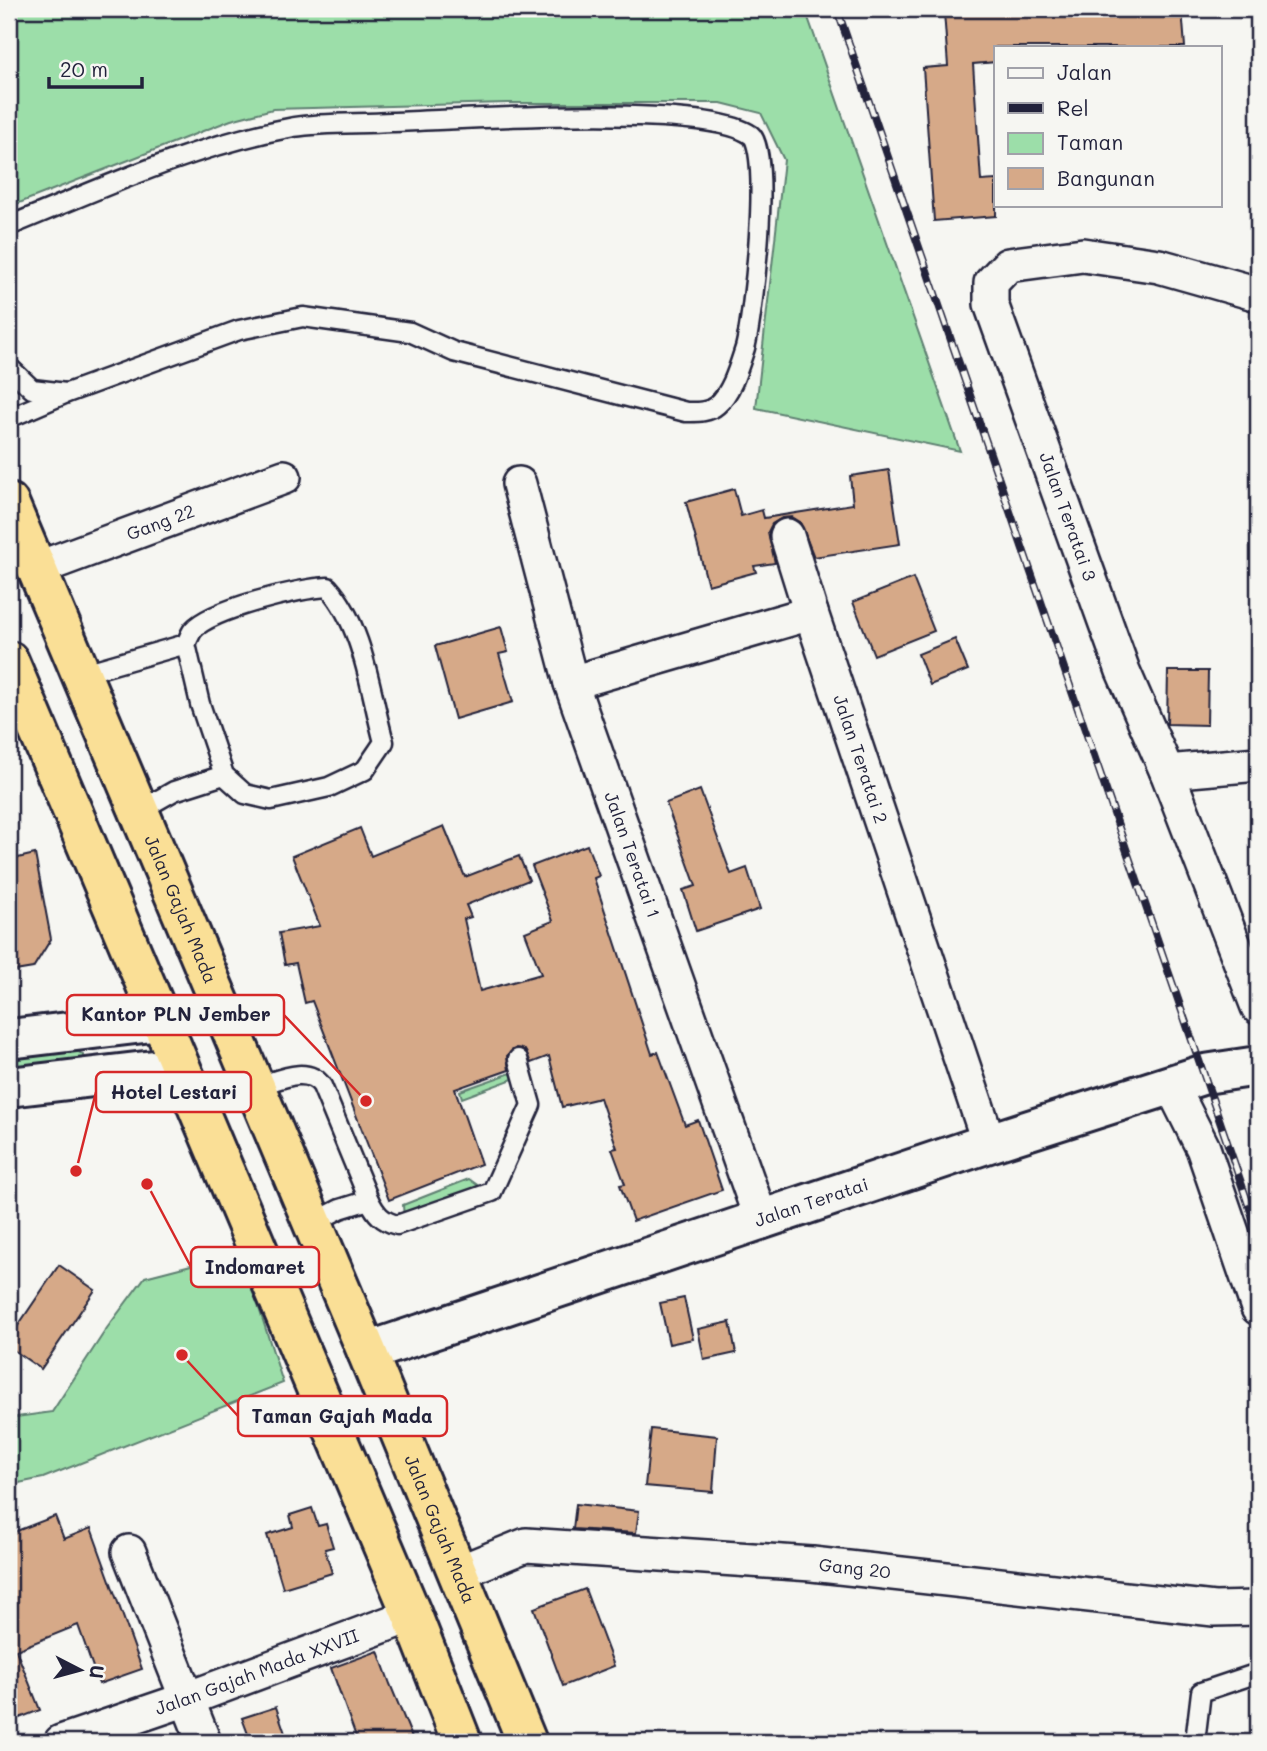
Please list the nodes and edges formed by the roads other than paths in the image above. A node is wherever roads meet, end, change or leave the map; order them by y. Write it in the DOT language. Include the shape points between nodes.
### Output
graph roads {
  1 [pos="9,226"];
  2 [pos="1258,294"];
  3 [pos="9,367"];
  4 [pos="67,393"];
  5 [pos="9,418"];
  6 [pos="284,477"];
  7 [pos="519,484"];
  8 [pos="9,503"];
  9 [pos="787,536"];
  10 [pos="36,569"];
  11 [pos="811,613"];
  12 [pos="186,644"];
  13 [pos="9,661"];
  14 [pos="81,674"];
  15 [pos="571,683"];
  16 [pos="1258,764"];
  17 [pos="1167,772"];
  18 [pos="224,775"];
  19 [pos="139,811"];
  20 [pos="1258,1007"];
  21 [pos="162,1021"];
  22 [pos="9,1039"];
  23 [pos="519,1059"];
  24 [pos="1258,1066"];
  25 [pos="179,1067"];
  26 [pos="1172,1086"];
  27 [pos="9,1087"];
  28 [pos="256,1087"];
  29 [pos="989,1143"];
  30 [pos="369,1200"];
  31 [pos="762,1222"];
  32 [pos="313,1223"];
  33 [pos="1258,1308"];
  34 [pos="367,1352"];
  35 [pos="129,1552"];
  36 [pos="457,1573"];
  37 [pos="1258,1608"];
  38 [pos="412,1615"];
  39 [pos="1258,1673"];
  40 [pos="187,1699"];
  41 [pos="61,1742"];
  42 [pos="204,1742"];
  43 [pos="462,1742"];
  44 [pos="527,1742"];
  45 [pos="1195,1742"];
  1 -- 4 [label="lane" via="187,154 296,127 507,117 667,117 721,123 747,133 759,147 761,226 746,345 733,383 716,406 702,412 686,412 454,352 410,332 303,317 239,330"];
  2 -- 17 [label="street, Jalan Teratai 3" via="1159,266 1083,255 1008,265 991,283 991,304 1099,606"];
  3 -- 4 [label="lane" via="32,389"];
  4 -- 5 [label="lane"];
  6 -- 10 [label="street, Gang 22"];
  7 -- 15 [label="street, Jalan Teratai 1"];
  8 -- 10 [label="highway, Jalan Gajah Mada"];
  9 -- 11 [label="street, Jalan Teratai 2"];
  10 -- 14 [label="highway, Jalan Gajah Mada"];
  11 -- 15 [label="street"];
  11 -- 29 [label="street, Jalan Teratai 2"];
  12 -- 14 [label="lane"];
  12 -- 18 [label="lane"];
  12 -- 18 [label="lane" via="194,628 243,604 304,588 328,587 351,623 384,742 379,754 365,770 328,788 271,800 244,794"];
  13 -- 21 [label="highway"];
  14 -- 19 [label="highway, Jalan Gajah Mada"];
  15 -- 31 [label="street, Jalan Teratai 1"];
  16 -- 17 [label="street"];
  17 -- 20 [label="street, Jalan Teratai 3"];
  18 -- 19 [label="lane" via="174,791"];
  19 -- 28 [label="highway, Jalan Gajah Mada"];
  21 -- 22 [label="main road"];
  21 -- 25 [label="highway"];
  23 -- 30 [label="lane" via="531,1105 492,1192 397,1225 385,1222"];
  24 -- 26 [label="main road, Jalan Teratai" via="1205,1074"];
  25 -- 27 [label="main road"];
  25 -- 38 [label="highway"];
  26 -- 29 [label="main road, Jalan Teratai"];
  26 -- 33 [label="street" via="1203,1148"];
  28 -- 30 [label="lane" via="301,1073 316,1078"];
  28 -- 32 [label="highway, Jalan Gajah Mada"];
  29 -- 31 [label="main road, Jalan Teratai"];
  30 -- 32 [label="lane"];
  31 -- 34 [label="main road, Jalan Teratai"];
  32 -- 34 [label="highway, Jalan Gajah Mada"];
  34 -- 36 [label="highway, Jalan Gajah Mada"];
  35 -- 40 [label="street"];
  36 -- 37 [label="street, Gang 20" via="526,1545 813,1564 1214,1609"];
  36 -- 44 [label="highway, Jalan Gajah Mada"];
  38 -- 40 [label="street, Jalan Gajah Mada XXVII"];
  38 -- 43 [label="highway"];
  39 -- 45 [label="lane" via="1201,1692"];
  40 -- 41 [label="street, Jalan Gajah Mada XXVII"];
  40 -- 42 [label="street"];
}
